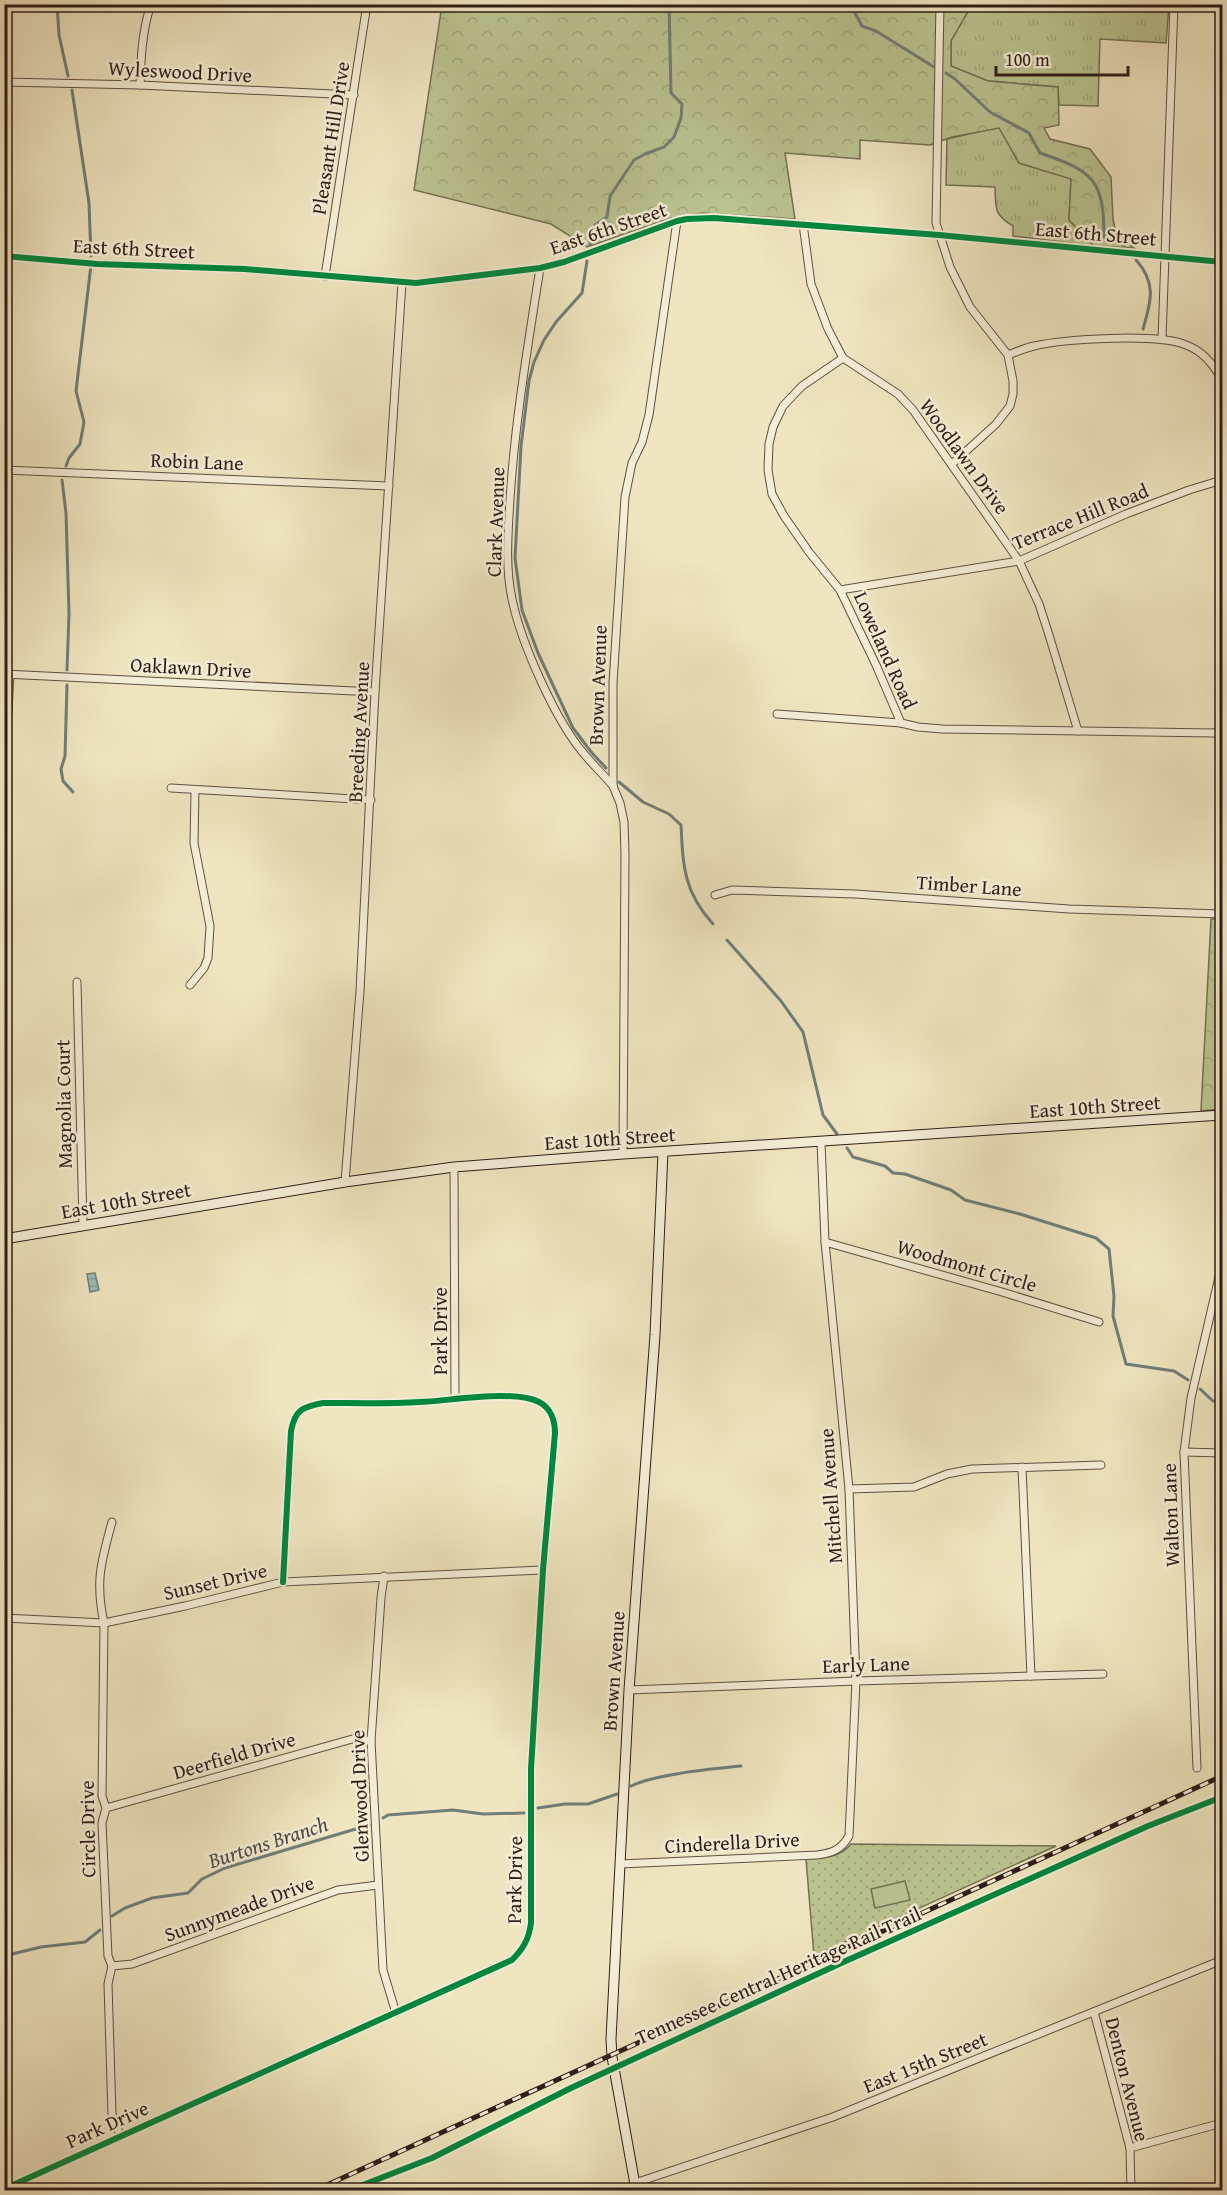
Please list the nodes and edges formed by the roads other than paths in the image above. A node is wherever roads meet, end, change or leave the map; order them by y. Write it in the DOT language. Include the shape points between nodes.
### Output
graph roads {
  1 [pos="151,4"];
  2 [pos="367,4"];
  3 [pos="940,4"];
  4 [pos="1174,4"];
  5 [pos="5,84"];
  6 [pos="140,85"];
  7 [pos="354,95"];
  8 [pos="677,221"];
  9 [pos="803,224"];
  10 [pos="939,235"];
  11 [pos="4,256"];
  12 [pos="1165,256"];
  13 [pos="1222,262"];
  14 [pos="540,268"];
  15 [pos="325,276"];
  16 [pos="402,283"];
  17 [pos="1162,339"];
  18 [pos="1008,355"];
  19 [pos="843,358"];
  20 [pos="1222,380"];
  21 [pos="952,464"];
  22 [pos="4,470"];
  23 [pos="1222,480"];
  24 [pos="389,486"];
  25 [pos="1019,561"];
  26 [pos="840,590"];
  27 [pos="7,674"];
  28 [pos="375,693"];
  29 [pos="777,714"];
  30 [pos="901,723"];
  31 [pos="1078,731"];
  32 [pos="1222,731"];
  33 [pos="4,784"];
  34 [pos="613,786"];
  35 [pos="171,788"];
  36 [pos="195,790"];
  37 [pos="371,800"];
  38 [pos="715,896"];
  39 [pos="1222,914"];
  40 [pos="76,982"];
  41 [pos="190,985"];
  42 [pos="1222,1115"];
  43 [pos="821,1142"];
  44 [pos="663,1152"];
  45 [pos="624,1154"];
  46 [pos="454,1167"];
  47 [pos="345,1182"];
  48 [pos="83,1225"];
  49 [pos="4,1239"];
  50 [pos="825,1242"];
  51 [pos="1222,1264"];
  52 [pos="1099,1322"];
  53 [pos="455,1398"];
  54 [pos="1184,1452"];
  55 [pos="1222,1453"];
  56 [pos="1101,1465"];
  57 [pos="1022,1467"];
  58 [pos="849,1489"];
  59 [pos="112,1522"];
  60 [pos="543,1570"];
  61 [pos="384,1576"];
  62 [pos="283,1582"];
  63 [pos="4,1618"];
  64 [pos="104,1623"];
  65 [pos="1104,1674"];
  66 [pos="1031,1676"];
  67 [pos="856,1681"];
  68 [pos="629,1690"];
  69 [pos="372,1741"];
  70 [pos="1197,1768"];
  71 [pos="106,1808"];
  72 [pos="843,1846"];
  73 [pos="620,1864"];
  74 [pos="378,1885"];
  75 [pos="1222,1960"];
  76 [pos="112,1966"];
  77 [pos="1094,2012"];
  78 [pos="396,2013"];
  79 [pos="1222,2123"];
  80 [pos="120,2135"];
  81 [pos="1130,2148"];
  82 [pos="635,2187"];
  83 [pos="4,2189"];
  84 [pos="1131,2190"];
  1 -- 6 [label="street" via="142,42"];
  2 -- 7 [label="street, Pleasant Hill Drive"];
  3 -- 10 [label="street" via="936,212"];
  4 -- 12 [label="street"];
  5 -- 6 [label="street, Wyleswood Drive"];
  6 -- 7 [label="street, Wyleswood Drive"];
  7 -- 15 [label="street, Pleasant Hill Drive"];
  8 -- 9 [label="street, East 6th Street" via="714,218"];
  8 -- 14 [label="street, East 6th Street"];
  8 -- 34 [label="street, Brown Avenue" via="649,415 625,497 613,683"];
  9 -- 10 [label="street, East 6th Street"];
  9 -- 19 [label="street, Woodlawn Drive" via="811,284"];
  10 -- 12 [label="street, East 6th Street"];
  10 -- 18 [label="street" via="970,307"];
  11 -- 15 [label="street, East 6th Street"];
  12 -- 13 [label="street, East 6th Street"];
  12 -- 17 [label="street"];
  14 -- 16 [label="street, East 6th Street"];
  14 -- 34 [label="street, Clark Avenue" via="519,404 507,567 512,601 541,681 584,754"];
  15 -- 16 [label="street, East 6th Street"];
  16 -- 24 [label="street, Breeding Avenue"];
  17 -- 18 [label="street" via="1089,340 1034,346"];
  17 -- 20 [label="street" via="1189,346 1203,355"];
  18 -- 21 [label="street" via="1013,381 1010,406"];
  19 -- 21 [label="street, Woodlawn Drive" via="898,394"];
  19 -- 26 [label="street, Loweland Road" via="802,386 783,406 769,444 768,470 772,494 784,516"];
  21 -- 25 [label="street, Woodlawn Drive"];
  22 -- 24 [label="street, Robin Lane"];
  23 -- 25 [label="street, Terrace Hill Road" via="1135,510"];
  24 -- 28 [label="street, Breeding Avenue"];
  25 -- 26 [label="street, Terrace Hill Road"];
  25 -- 31 [label="street, Woodlawn Drive" via="1039,604"];
  26 -- 30 [label="street, Loweland Road"];
  27 -- 28 [label="street, Oaklawn Drive"];
  27 -- 33 [label="street"];
  28 -- 37 [label="street, Breeding Avenue"];
  29 -- 30 [label="street"];
  30 -- 31 [label="street, Loweland Road" via="942,729"];
  31 -- 32 [label="street, Loweland Road"];
  34 -- 45 [label="street, Brown Avenue" via="624,822 625,854"];
  35 -- 36 [label="street"];
  36 -- 37 [label="street"];
  36 -- 41 [label="street" via="194,843 210,926 208,958"];
  37 -- 47 [label="street, Breeding Avenue"];
  38 -- 39 [label="street, Timber Lane" via="732,890 844,893 1069,909"];
  40 -- 48 [label="street, Magnolia Court"];
  42 -- 43 [label="main road, East 10th Street"];
  43 -- 44 [label="main road, East 10th Street"];
  43 -- 50 [label="street, Mitchell Avenue"];
  44 -- 45 [label="main road, East 10th Street"];
  44 -- 68 [label="main road, Brown Avenue" via="655,1335"];
  45 -- 46 [label="main road, East 10th Street"];
  46 -- 47 [label="main road, East 10th Street"];
  46 -- 53 [label="street, Park Drive"];
  47 -- 48 [label="main road, East 10th Street"];
  48 -- 49 [label="main road, East 10th Street"];
  50 -- 52 [label="street, Woodmont Circle"];
  50 -- 58 [label="street, Mitchell Avenue"];
  51 -- 54 [label="street, Walton Lane" via="1191,1398"];
  53 -- 60 [label="street, Park Drive" via="524,1397 541,1403 550,1412 555,1422"];
  53 -- 62 [label="street" via="323,1403 299,1410 291,1431"];
  54 -- 55 [label="street"];
  54 -- 70 [label="street, Walton Lane"];
  56 -- 57 [label="street"];
  57 -- 58 [label="street" via="972,1469 914,1487"];
  57 -- 66 [label="street"];
  58 -- 67 [label="street, Mitchell Avenue"];
  59 -- 64 [label="street, Circle Drive" via="99,1579"];
  60 -- 61 [label="street, Sunset Drive"];
  60 -- 78 [label="street, Park Drive" via="531,1769 529,1938 512,1960"];
  61 -- 62 [label="street, Sunset Drive"];
  61 -- 69 [label="street, Glenwood Drive"];
  62 -- 64 [label="street, Sunset Drive"];
  63 -- 64 [label="street, Sunset Drive"];
  64 -- 71 [label="street, Circle Drive" via="102,1796"];
  65 -- 66 [label="street, Early Lane"];
  66 -- 67 [label="street, Early Lane"];
  67 -- 68 [label="street, Early Lane"];
  67 -- 72 [label="street, Mitchell Avenue" via="850,1826"];
  68 -- 73 [label="main road, Brown Avenue"];
  69 -- 71 [label="street, Deerfield Drive" via="356,1738"];
  69 -- 74 [label="street, Glenwood Drive"];
  71 -- 76 [label="street, Circle Drive" via="102,1824 108,1956"];
  72 -- 73 [label="street, Cinderella Drive" via="817,1855"];
  73 -- 82 [label="main road, Brown Avenue" via="611,2038"];
  74 -- 76 [label="street, Sunnymeade Drive" via="338,1890 132,1964"];
  74 -- 78 [label="street, Glenwood Drive" via="383,1970"];
  75 -- 77 [label="street, East 15th Street"];
  76 -- 80 [label="street, Circle Drive" via="108,1984 112,2114"];
  77 -- 81 [label="street, Denton Avenue"];
  77 -- 82 [label="street, East 15th Street" via="833,2117"];
  78 -- 80 [label="street, Park Drive"];
  79 -- 81 [label="street"];
  80 -- 83 [label="street, Park Drive"];
  81 -- 84 [label="street, Denton Avenue"];
}
